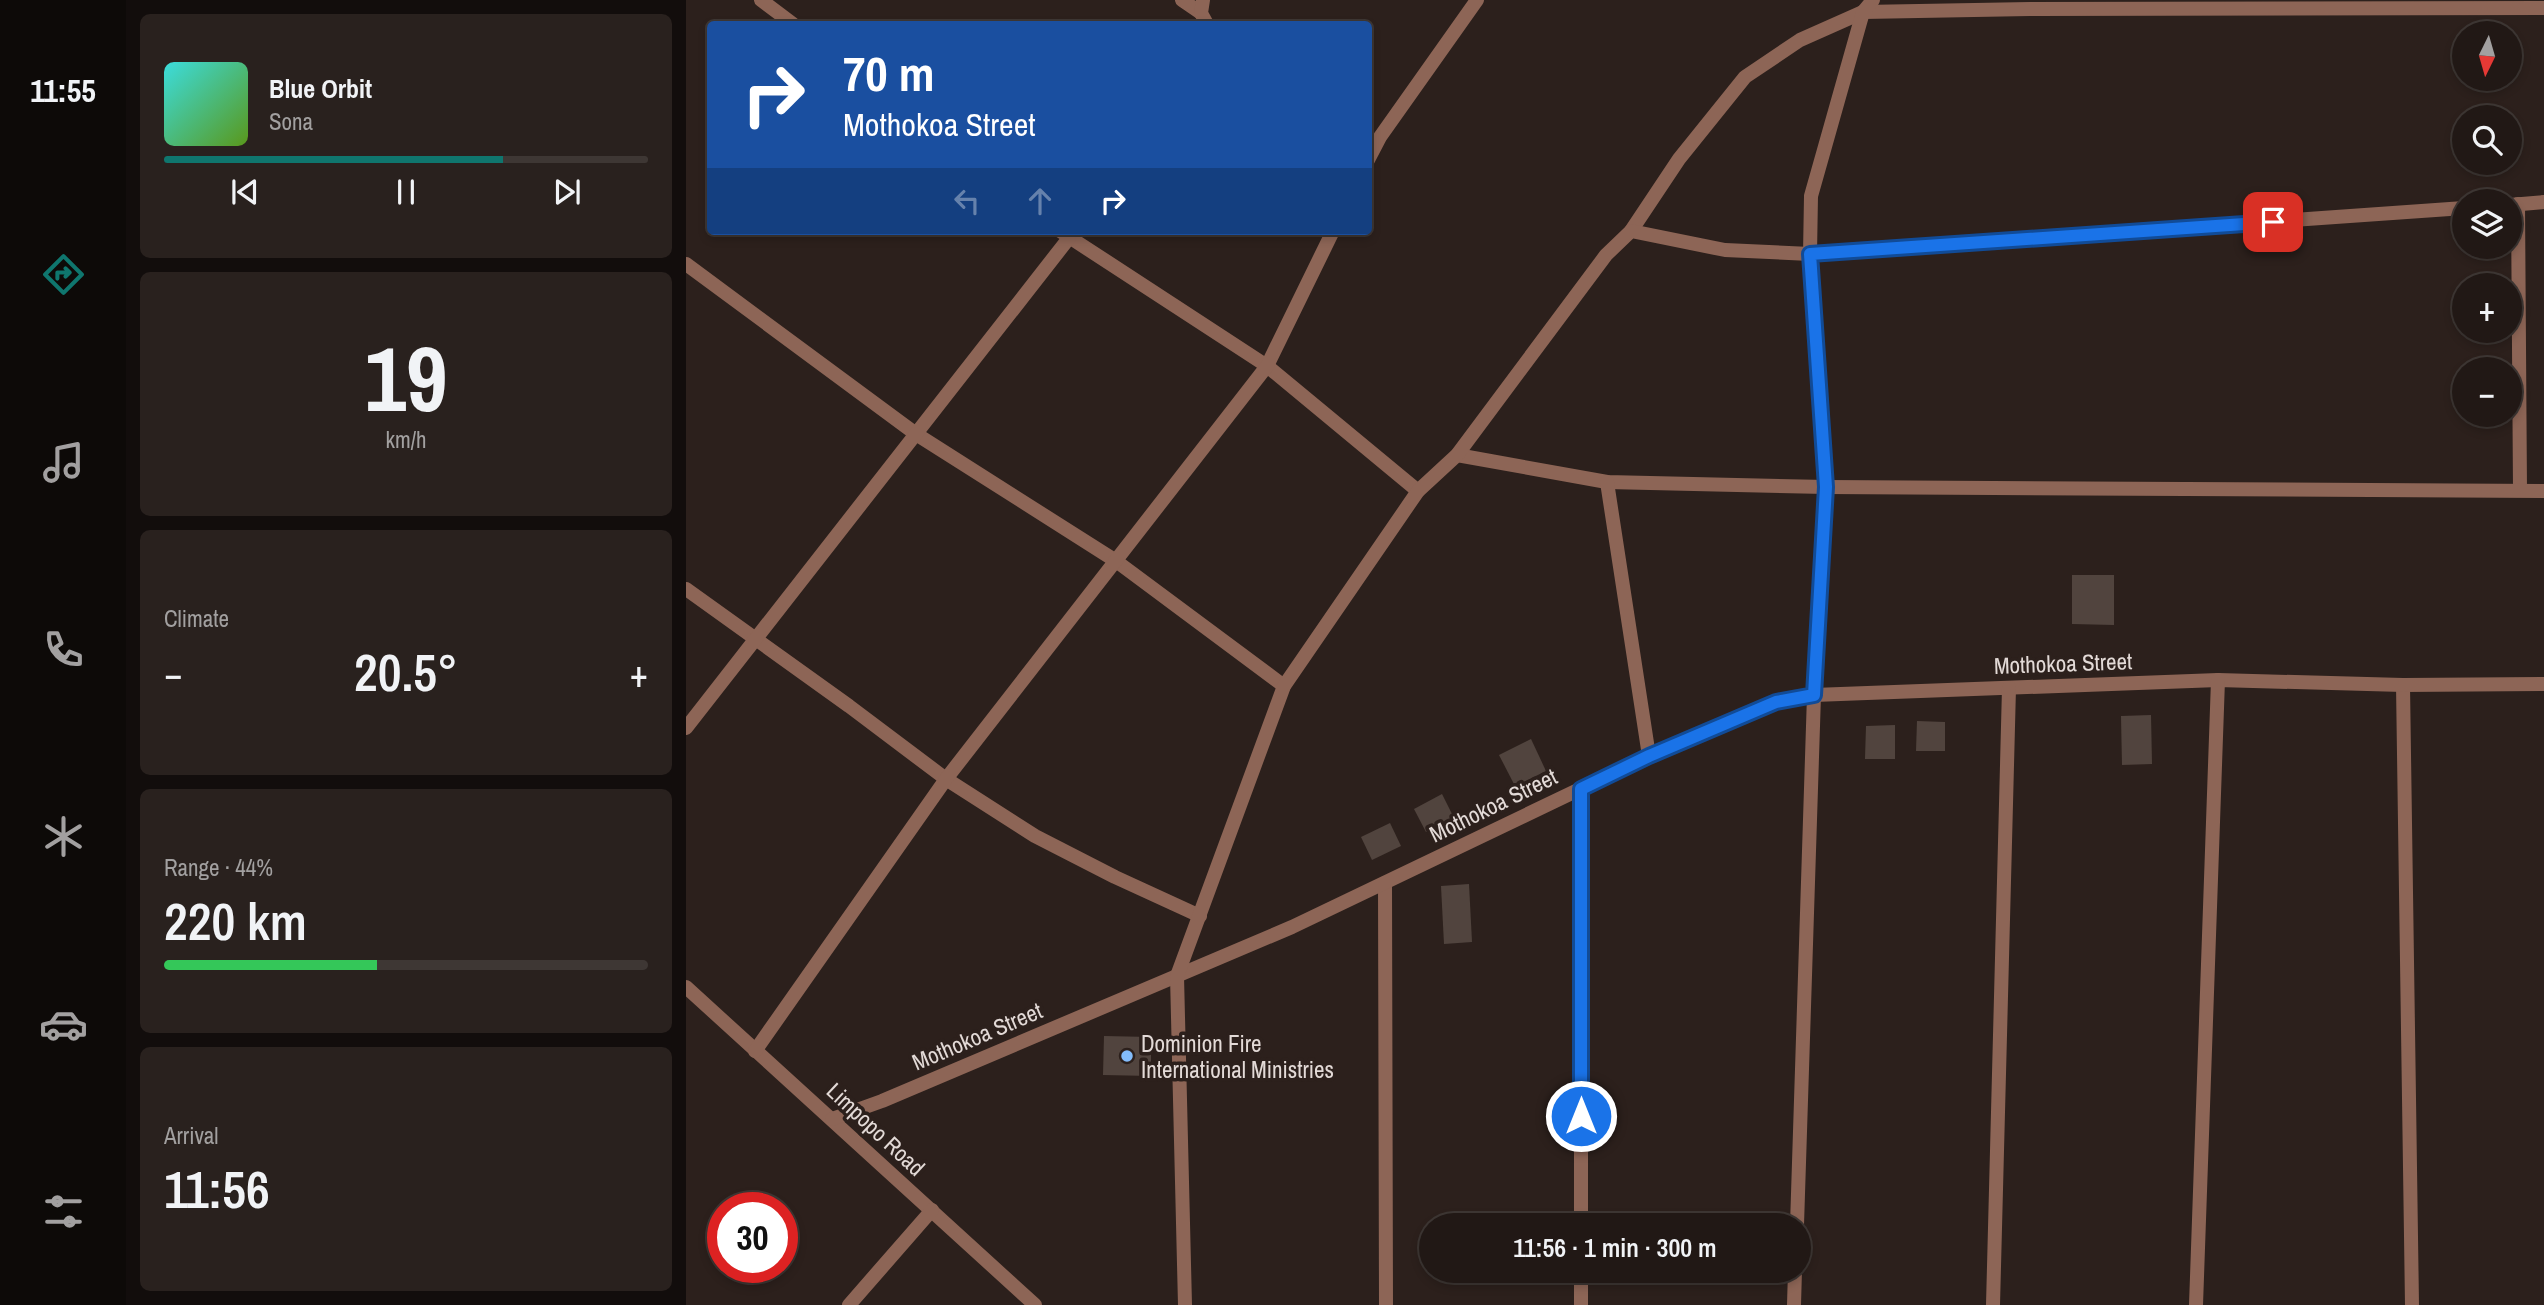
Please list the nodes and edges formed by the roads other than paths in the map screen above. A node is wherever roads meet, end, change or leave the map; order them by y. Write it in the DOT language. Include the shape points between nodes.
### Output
graph roads {
  1 [pos="761,0"];
  2 [pos="1182,0"];
  3 [pos="1477,0"];
  4 [pos="1873,0"];
  5 [pos="2544,8"];
  6 [pos="1863,12"];
  7 [pos="1204,13"];
  8 [pos="789,21"];
  9 [pos="1374,134"];
  10 [pos="2544,202"];
  11 [pos="2522,204"];
  12 [pos="2452,209"];
  13 [pos="1632,231"];
  14 [pos="1064,235"];
  15 [pos="1331,235"];
  16 [pos="1810,254"];
  17 [pos="2515,259"];
  18 [pos="686,264"];
  19 [pos="1267,366"];
  20 [pos="916,434"];
  21 [pos="1457,455"];
  22 [pos="1607,482"];
  23 [pos="1826,487"];
  24 [pos="2520,489"];
  25 [pos="1419,491"];
  26 [pos="2544,491"];
  27 [pos="1116,561"];
  28 [pos="686,589"];
  29 [pos="756,639"];
  30 [pos="2218,680"];
  31 [pos="2544,684"];
  32 [pos="2403,685"];
  33 [pos="1284,686"];
  34 [pos="2009,688"];
  35 [pos="1814,695"];
  36 [pos="686,728"];
  37 [pos="1649,756"];
  38 [pos="946,779"];
  39 [pos="1581,789"];
  40 [pos="1385,883"];
  41 [pos="1200,916"];
  42 [pos="1177,976"];
  43 [pos="686,987"];
  44 [pos="755,1051"];
  45 [pos="832,1119"];
  46 [pos="932,1210"];
  47 [pos="1581,1213"];
  48 [pos="1797,1213"];
  49 [pos="1581,1283"];
  50 [pos="1795,1283"];
  51 [pos="849,1305"];
  52 [pos="1035,1305"];
  53 [pos="1185,1305"];
  54 [pos="1386,1305"];
  55 [pos="1581,1305"];
  56 [pos="1794,1305"];
  57 [pos="1993,1305"];
  58 [pos="2196,1305"];
  59 [pos="2412,1305"];
  1 -- 8 [label="street"];
  2 -- 7 [label="street"];
  3 -- 9 [label="street"];
  4 -- 6 [label="street"];
  5 -- 6 [label="street"];
  6 -- 13 [label="street" via="1800,40 1745,78 1679,159"];
  6 -- 16 [label="street" via="1811,196"];
  10 -- 11 [label="street"];
  12 -- 16 [label="street"];
  13 -- 16 [label="street" via="1725,250"];
  13 -- 21 [label="street" via="1606,255"];
  14 -- 19 [label="street"];
  14 -- 20 [label="street"];
  15 -- 19 [label="street"];
  16 -- 23 [label="street"];
  17 -- 24 [label="street"];
  18 -- 20 [label="street"];
  19 -- 25 [label="street"];
  19 -- 27 [label="street"];
  20 -- 27 [label="street"];
  20 -- 29 [label="street"];
  21 -- 22 [label="street"];
  21 -- 25 [label="street"];
  22 -- 23 [label="street"];
  22 -- 37 [label="street"];
  23 -- 24 [label="street"];
  23 -- 35 [label="street"];
  24 -- 26 [label="street"];
  25 -- 33 [label="street"];
  27 -- 33 [label="street"];
  27 -- 38 [label="street"];
  28 -- 29 [label="street"];
  29 -- 36 [label="street"];
  29 -- 38 [label="street"];
  30 -- 32 [label="street, Mothokoa Street"];
  30 -- 34 [label="street, Mothokoa Street"];
  30 -- 58 [label="street"];
  31 -- 32 [label="street, Mothokoa Street"];
  32 -- 59 [label="street"];
  33 -- 41 [label="street"];
  34 -- 35 [label="street, Mothokoa Street"];
  34 -- 57 [label="street"];
  35 -- 37 [label="street, Mothokoa Street" via="1776,702"];
  35 -- 48 [label="street"];
  37 -- 39 [label="street, Mothokoa Street"];
  38 -- 41 [label="street" via="1035,836"];
  38 -- 44 [label="street"];
  39 -- 40 [label="street, Mothokoa Street"];
  39 -- 47 [label="street"];
  40 -- 42 [label="street, Mothokoa Street"];
  40 -- 54 [label="street"];
  41 -- 42 [label="street"];
  42 -- 45 [label="street, Mothokoa Street"];
  42 -- 53 [label="street"];
  43 -- 44 [label="street, Limpopo Road"];
  44 -- 45 [label="street, Limpopo Road"];
  45 -- 46 [label="street, Limpopo Road"];
  46 -- 51 [label="street"];
  46 -- 52 [label="street, Limpopo Road"];
  49 -- 55 [label="street"];
  50 -- 56 [label="street"];
}
